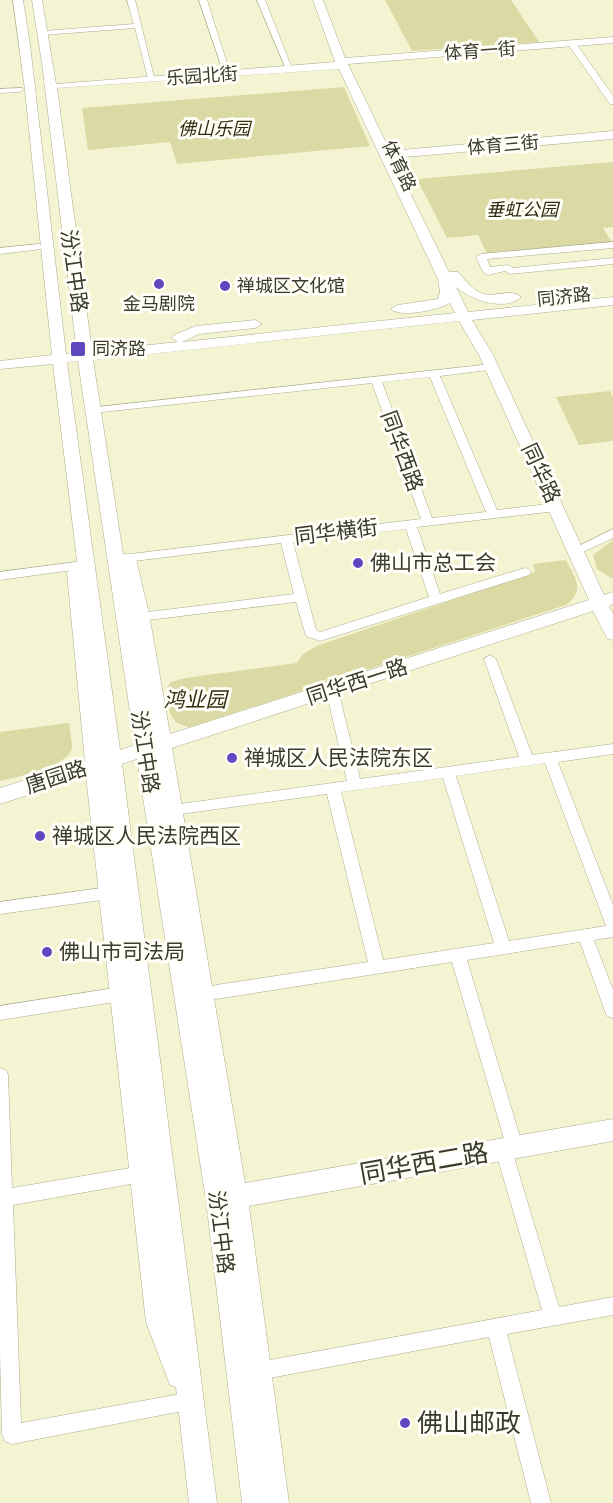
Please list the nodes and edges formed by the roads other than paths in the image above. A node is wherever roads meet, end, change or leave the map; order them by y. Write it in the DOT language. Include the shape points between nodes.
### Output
graph roads {
  1 [pos="18,0"];
  2 [pos="38,0"];
  3 [pos="131,0"];
  4 [pos="203,0"];
  5 [pos="261,0"];
  6 [pos="318,0"];
  7 [pos="326,0"];
  8 [pos="23,26"];
  9 [pos="138,26"];
  10 [pos="44,38"];
  11 [pos="613,40"];
  12 [pos="572,44"];
  13 [pos="345,63"];
  14 [pos="290,69"];
  15 [pos="228,74"];
  16 [pos="152,79"];
  17 [pos="61,86"];
  18 [pos="19,90"];
  19 [pos="0,91"];
  20 [pos="613,102"];
  21 [pos="613,135"];
  22 [pos="393,154"];
  23 [pos="613,245"];
  24 [pos="39,247"];
  25 [pos="563,249"];
  26 [pos="0,251"];
  27 [pos="613,261"];
  28 [pos="73,265"];
  29 [pos="573,265"];
  30 [pos="50,267"];
  31 [pos="449,276"];
  32 [pos="580,277"];
  33 [pos="613,287"];
  34 [pos="613,292"];
  35 [pos="508,301"];
  36 [pos="613,301"];
  37 [pos="398,309"];
  38 [pos="520,315"];
  39 [pos="424,316"];
  40 [pos="469,317"];
  41 [pos="406,327"];
  42 [pos="179,338"];
  43 [pos="134,350"];
  44 [pos="85,352"];
  45 [pos="59,354"];
  46 [pos="0,356"];
  47 [pos="489,361"];
  48 [pos="0,365"];
  49 [pos="434,373"];
  50 [pos="376,380"];
  51 [pos="93,410"];
  52 [pos="72,448"];
  53 [pos="557,507"];
  54 [pos="493,514"];
  55 [pos="428,522"];
  56 [pos="410,524"];
  57 [pos="613,533"];
  58 [pos="286,538"];
  59 [pos="577,550"];
  60 [pos="121,559"];
  61 [pos="76,566"];
  62 [pos="525,572"];
  63 [pos="0,576"];
  64 [pos="301,597"];
  65 [pos="436,600"];
  66 [pos="606,601"];
  67 [pos="140,616"];
  68 [pos="613,634"];
  69 [pos="490,659"];
  70 [pos="332,690"];
  71 [pos="153,746"];
  72 [pos="613,749"];
  73 [pos="550,758"];
  74 [pos="104,761"];
  75 [pos="527,761"];
  76 [pos="448,772"];
  77 [pos="355,786"];
  78 [pos="333,789"];
  79 [pos="0,796"];
  80 [pos="173,810"];
  81 [pos="109,892"];
  82 [pos="0,908"];
  83 [pos="613,926"];
  84 [pos="613,931"];
  85 [pos="585,935"];
  86 [pos="503,947"];
  87 [pos="458,955"];
  88 [pos="377,967"];
  89 [pos="216,992"];
  90 [pos="121,994"];
  91 [pos="613,1011"];
  92 [pos="0,1012"];
  93 [pos="0,1075"];
  94 [pos="613,1130"];
  95 [pos="509,1148"];
  96 [pos="142,1174"];
  97 [pos="235,1197"];
  98 [pos="4,1198"];
  99 [pos="3,1258"];
  100 [pos="613,1306"];
  101 [pos="553,1317"];
  102 [pos="496,1327"];
  103 [pos="259,1371"];
  104 [pos="191,1401"];
  105 [pos="203,1503"];
  106 [pos="256,1503"];
  107 [pos="275,1503"];
  108 [pos="541,1503"];
  1 -- 8 [label="main road, 汾江中路"];
  2 -- 10 [label="main road, 汾江中路"];
  3 -- 9 [label="street"];
  4 -- 15 [label="street"];
  5 -- 14 [label="street"];
  6 -- 13 [label="main road, 体育路"];
  7 -- 13 [label="main road, 体育路"];
  8 -- 18 [label="main road" via="14,50"];
  8 -- 30 [label="main road, 汾江中路"];
  9 -- 10 [label="street"];
  9 -- 16 [label="street"];
  10 -- 17 [label="main road" via="56,56"];
  10 -- 28 [label="main road, 汾江中路"];
  11 -- 12 [label="main road, 体育一街"];
  12 -- 13 [label="main road, 体育一街"];
  12 -- 20 [label="street"];
  13 -- 14 [label="main road, 乐园北街"];
  13 -- 22 [label="main road, 体育路"];
  13 -- 31 [label="main road, 体育路"];
  14 -- 15 [label="main road, 乐园北街"];
  15 -- 16 [label="main road, 乐园北街"];
  16 -- 17 [label="main road, 乐园北街"];
  17 -- 28 [label="main road" via="82,243"];
  18 -- 19 [label="street"];
  18 -- 24 [label="main road"];
  21 -- 22 [label="main road, 体育三街"];
  22 -- 31 [label="main road, 体育路"];
  23 -- 25 [label="street"];
  24 -- 26 [label="street"];
  24 -- 30 [label="main road" via="40,256"];
  25 -- 29 [label="street"];
  25 -- 29 [label="street" via="481,257 488,271"];
  27 -- 29 [label="street"];
  28 -- 44 [label="main road, 汾江中路"];
  29 -- 32 [label="street"];
  30 -- 45 [label="main road, 汾江中路"];
  31 -- 35 [label="main road" via="476,297"];
  31 -- 37 [label="main road" via="444,301"];
  31 -- 40 [label="main road, 体育路"];
  33 -- 35 [label="main road"];
  34 -- 35 [label="main road, 同济路"];
  35 -- 40 [label="main road, 同济路"];
  36 -- 40 [label="main road, 同济路"];
  37 -- 39 [label="main road"];
  37 -- 42 [label="main road" via="196,330"];
  38 -- 40 [label="main road" via="484,322"];
  39 -- 40 [label="main road, 同济路"];
  39 -- 41 [label="main road"];
  39 -- 42 [label="main road, 同济路"];
  39 -- 43 [label="main road, 同济路"];
  40 -- 47 [label="main road, 同华路"];
  41 -- 43 [label="main road" via="143,355"];
  41 -- 47 [label="main road" via="454,324 468,330"];
  42 -- 44 [label="main road, 同济路"];
  43 -- 44 [label="main road, 同济路"];
  44 -- 45 [label="main road"];
  44 -- 51 [label="main road, 汾江中路"];
  45 -- 46 [label="main road"];
  45 -- 48 [label="main road"];
  45 -- 52 [label="main road, 汾江中路"];
  47 -- 49 [label="street"];
  47 -- 53 [label="main road, 同华路"];
  49 -- 50 [label="street"];
  49 -- 54 [label="street"];
  50 -- 51 [label="street"];
  50 -- 55 [label="street, 同华西路"];
  51 -- 60 [label="main road, 汾江中路"];
  52 -- 61 [label="main road" via="69,491"];
  52 -- 74 [label="main road, 汾江中路"];
  53 -- 54 [label="street, 同华横街"];
  53 -- 59 [label="main road, 同华路"];
  54 -- 55 [label="street, 同华横街"];
  55 -- 56 [label="street, 同华横街"];
  56 -- 58 [label="street, 同华横街"];
  56 -- 65 [label="street"];
  57 -- 59 [label="street"];
  58 -- 60 [label="street, 同华横街"];
  58 -- 64 [label="street"];
  59 -- 66 [label="main road, 同华路"];
  60 -- 67 [label="main road"];
  60 -- 71 [label="main road, 汾江中路"];
  61 -- 63 [label="street"];
  61 -- 74 [label="main road"];
  62 -- 65 [label="street"];
  64 -- 65 [label="street" via="310,633 320,637"];
  64 -- 67 [label="street"];
  66 -- 68 [label="main road, 同华路"];
  66 -- 70 [label="main road, 同华西一路"];
  67 -- 71 [label="main road"];
  69 -- 75 [label="street"];
  70 -- 71 [label="main road, 同华西一路"];
  70 -- 77 [label="street"];
  71 -- 74 [label="main road, 同华西一路"];
  71 -- 80 [label="main road"];
  71 -- 106 [label="main road, 汾江中路" via="218,1200"];
  72 -- 73 [label="street"];
  73 -- 75 [label="street"];
  73 -- 83 [label="street"];
  74 -- 79 [label="main road, 唐园路"];
  74 -- 81 [label="main road"];
  74 -- 104 [label="main road, 汾江中路"];
  75 -- 76 [label="street"];
  76 -- 77 [label="street"];
  76 -- 86 [label="street"];
  77 -- 78 [label="street"];
  78 -- 80 [label="street"];
  78 -- 88 [label="street"];
  80 -- 97 [label="main road"];
  81 -- 82 [label="street"];
  81 -- 90 [label="main road"];
  84 -- 85 [label="street"];
  85 -- 86 [label="street"];
  85 -- 91 [label="street"];
  86 -- 87 [label="street"];
  87 -- 88 [label="street"];
  87 -- 95 [label="street"];
  88 -- 89 [label="street"];
  90 -- 92 [label="street"];
  90 -- 96 [label="main road"];
  93 -- 98 [label="street"];
  94 -- 95 [label="main road, 同华西二路"];
  95 -- 97 [label="main road, 同华西二路"];
  95 -- 101 [label="street"];
  96 -- 98 [label="street"];
  96 -- 104 [label="main road" via="159,1322"];
  97 -- 103 [label="main road"];
  98 -- 99 [label="street"];
  99 -- 104 [label="street" via="12,1434"];
  100 -- 101 [label="street"];
  101 -- 102 [label="street"];
  102 -- 103 [label="street"];
  102 -- 108 [label="street"];
  103 -- 107 [label="main road"];
  104 -- 105 [label="main road, 汾江中路"];
}
